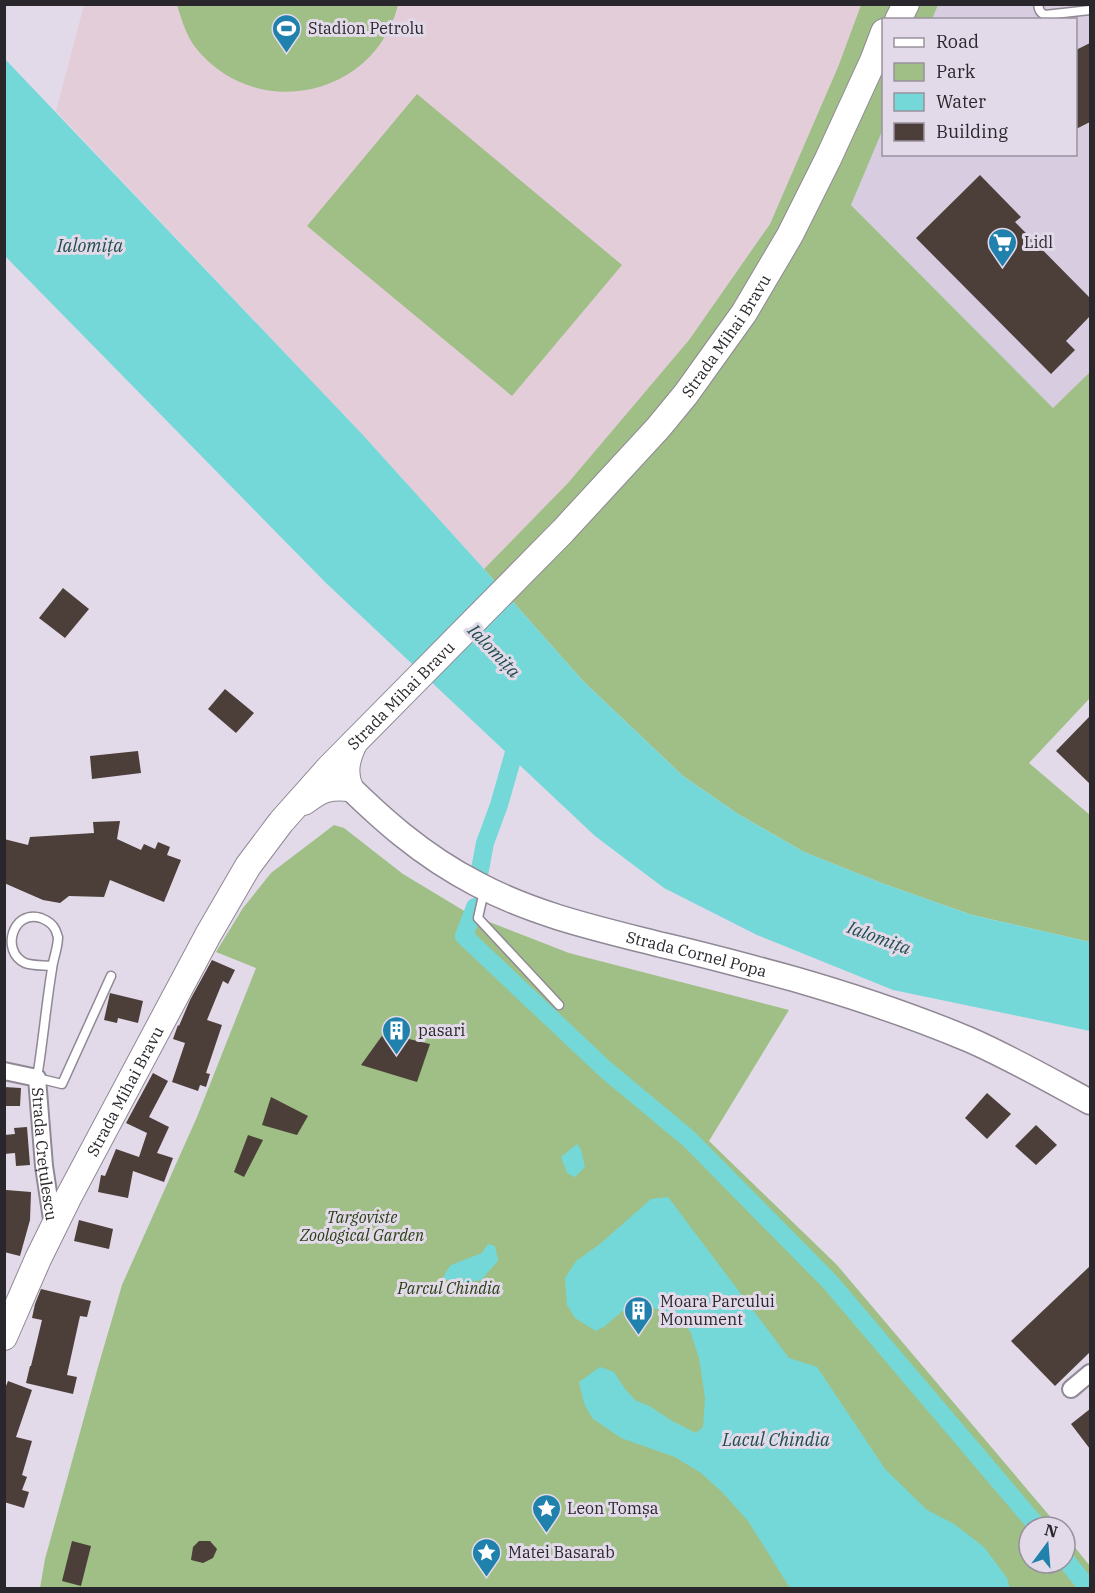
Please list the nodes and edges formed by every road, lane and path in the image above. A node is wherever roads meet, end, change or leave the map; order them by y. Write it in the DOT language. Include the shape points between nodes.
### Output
graph roads {
  1 [pos="906,4"];
  2 [pos="1038,4"];
  3 [pos="1090,10"];
  4 [pos="899,18"];
  5 [pos="882,39"];
  6 [pos="878,54"];
  7 [pos="355,740"];
  8 [pos="329,768"];
  9 [pos="350,788"];
  10 [pos="287,815"];
  11 [pos="485,888"];
  12 [pos="52,966"];
  13 [pos="111,976"];
  14 [pos="559,1005"];
  15 [pos="4,1071"];
  16 [pos="37,1078"];
  17 [pos="1090,1102"];
  18 [pos="53,1227"];
  19 [pos="4,1337"];
  20 [pos="1090,1373"];
  21 [pos="1071,1389"];
  1 -- 4 [label="main road"];
  2 -- 3 [label="lane" via="1045,15"];
  5 -- 6 [label="main road, Strada Mihai Bravu"];
  6 -- 7 [label="main road, Strada Mihai Bravu" via="768,274 714,356 658,428 562,531"];
  7 -- 8 [label="main road, Strada Mihai Bravu"];
  7 -- 9 [label="main road" via="347,763"];
  8 -- 9 [label="main road, Strada Cornel Popa"];
  8 -- 10 [label="main road, Strada Mihai Bravu"];
  9 -- 10 [label="main road" via="317,792"];
  9 -- 11 [label="main road, Strada Cornel Popa" via="407,840"];
  10 -- 18 [label="main road, Strada Mihai Bravu" via="248,866 207,934"];
  11 -- 14 [label="lane" via="478,918"];
  11 -- 17 [label="main road, Strada Cornel Popa" via="564,919 795,980 920,1020 1021,1065"];
  12 -- 12 [label="lane" via="26,964 17,958 9,940 18,922 37,916 54,927 58,936"];
  12 -- 16 [label="lane"];
  13 -- 16 [label="lane, Strada Crețulescu" via="62,1084"];
  15 -- 16 [label="street, Strada Crețulescu"];
  16 -- 18 [label="street, Strada Crețulescu"];
  18 -- 19 [label="main road, Strada Mihai Bravu"];
  20 -- 21 [label="street"];
}
